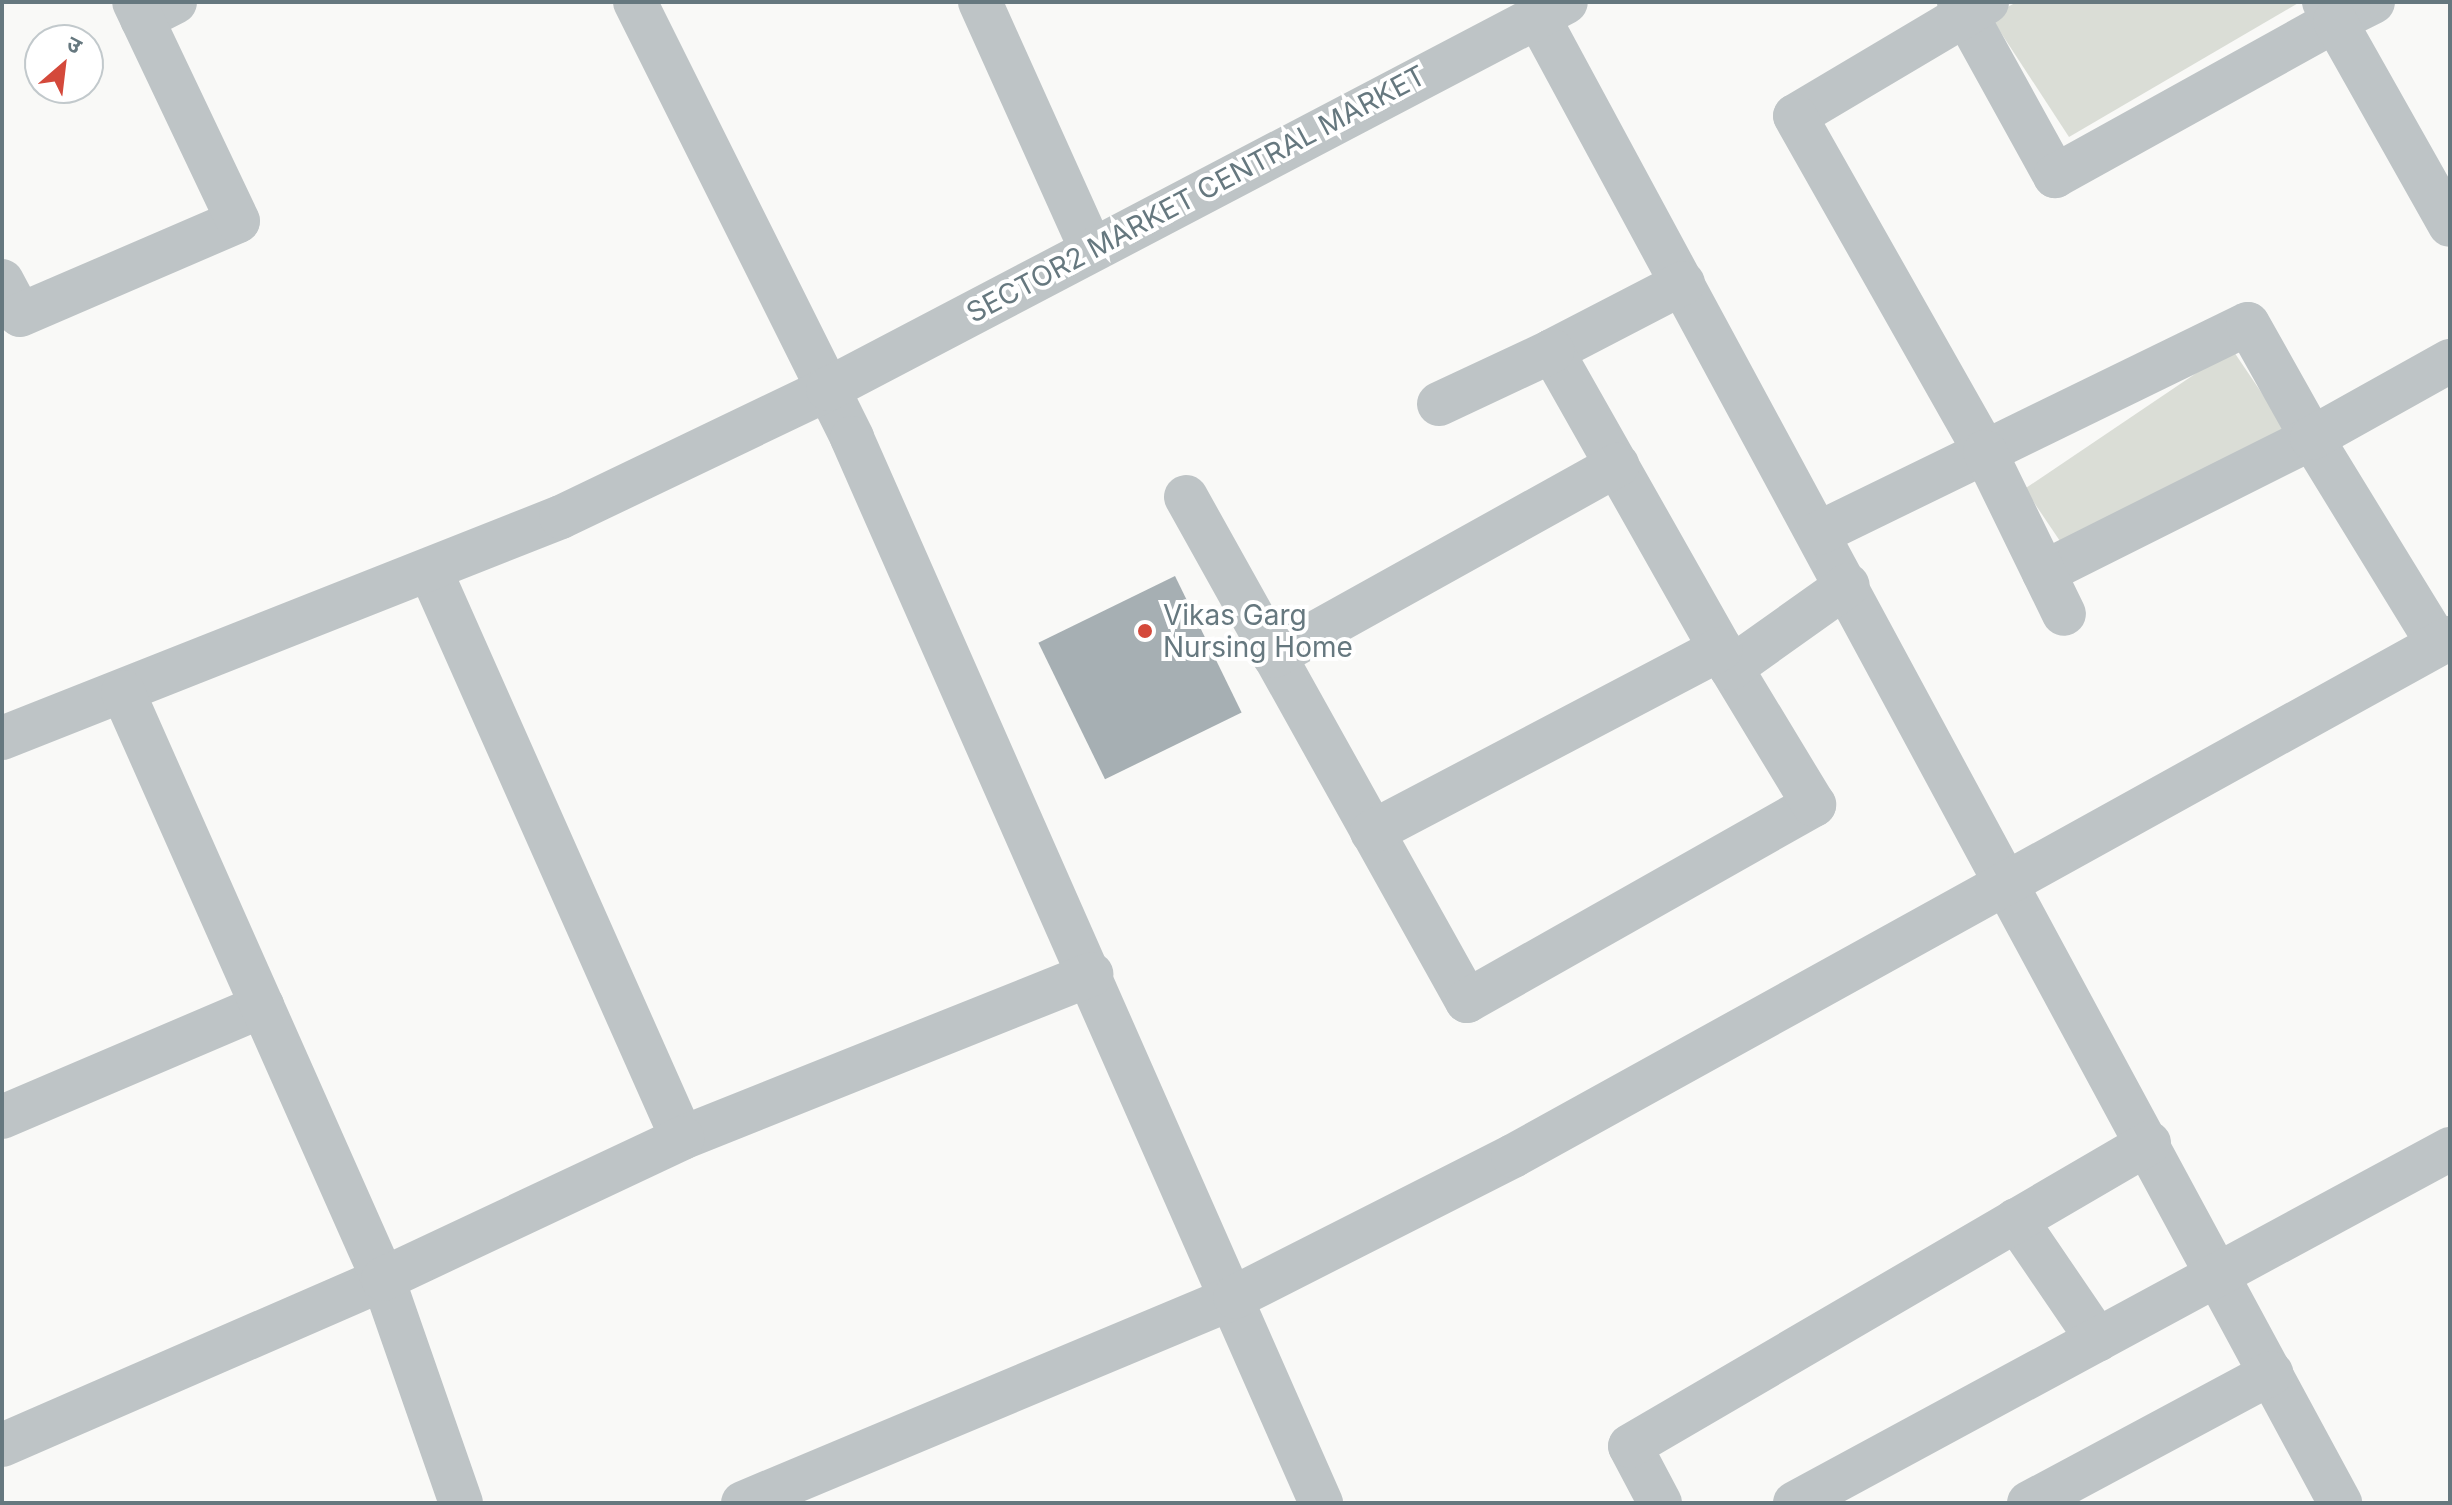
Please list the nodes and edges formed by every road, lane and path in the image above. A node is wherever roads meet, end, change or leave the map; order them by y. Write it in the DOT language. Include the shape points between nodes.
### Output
graph roads {
  1 [pos="635,2"];
  2 [pos="1971,6"];
  3 [pos="993,7"];
  4 [pos="150,8"];
  5 [pos="2344,8"];
  6 [pos="1552,9"];
  7 [pos="2450,225"];
  8 [pos="1090,247"];
  9 [pos="1683,283"];
  10 [pos="8,307"];
  11 [pos="1552,351"];
  12 [pos="2450,361"];
  13 [pos="828,389"];
  14 [pos="1439,404"];
  15 [pos="2312,438"];
  16 [pos="1985,452"];
  17 [pos="1617,465"];
  18 [pos="1186,497"];
  19 [pos="1819,533"];
  20 [pos="430,570"];
  21 [pos="2044,572"];
  22 [pos="1848,585"];
  23 [pos="2064,614"];
  24 [pos="2444,641"];
  25 [pos="1274,656"];
  26 [pos="1726,658"];
  27 [pos="123,692"];
  28 [pos="2,738"];
  29 [pos="1372,832"];
  30 [pos="2010,882"];
  31 [pos="1091,974"];
  32 [pos="262,1006"];
  33 [pos="2,1117"];
  34 [pos="682,1138"];
  35 [pos="2149,1143"];
  36 [pos="2450,1149"];
  37 [pos="2016,1220"];
  38 [pos="2219,1275"];
  39 [pos="383,1279"];
  40 [pos="1235,1297"];
  41 [pos="2098,1340"];
  42 [pos="2271,1373"];
  43 [pos="2,1445"];
  44 [pos="461,1503"];
  45 [pos="743,1503"];
  46 [pos="1321,1503"];
  47 [pos="1660,1503"];
  48 [pos="1795,1503"];
  49 [pos="2029,1503"];
  50 [pos="2340,1503"];
  1 -- 13 [label="street"];
  2 -- 5 [label="street" via="2055,176"];
  2 -- 16 [label="street" via="1795,116"];
  3 -- 8 [label="street"];
  4 -- 10 [label="street" via="238,221"];
  5 -- 7 [label="street"];
  6 -- 8 [label="street, SECTOR2 MARKET CENTRAL MARKET"];
  6 -- 9 [label="street"];
  8 -- 13 [label="street, SECTOR2 MARKET CENTRAL MARKET"];
  9 -- 11 [label="street"];
  9 -- 19 [label="street"];
  11 -- 14 [label="street"];
  11 -- 17 [label="street"];
  12 -- 15 [label="street"];
  13 -- 20 [label="street, SECTOR2 MARKET CENTRAL MARKET" via="561,517"];
  13 -- 31 [label="street"];
  15 -- 16 [label="street" via="2248,324"];
  15 -- 21 [label="street"];
  15 -- 24 [label="street"];
  16 -- 19 [label="street"];
  16 -- 21 [label="street"];
  17 -- 25 [label="street"];
  17 -- 26 [label="street"];
  18 -- 25 [label="street"];
  19 -- 22 [label="street"];
  20 -- 27 [label="street, SECTOR2 MARKET CENTRAL MARKET"];
  20 -- 34 [label="street"];
  21 -- 23 [label="street"];
  22 -- 26 [label="street"];
  22 -- 30 [label="street"];
  24 -- 30 [label="street"];
  25 -- 29 [label="street"];
  26 -- 29 [label="street"];
  26 -- 29 [label="street" via="1814,805 1467,1001"];
  27 -- 28 [label="street, SECTOR2 MARKET CENTRAL MARKET"];
  27 -- 32 [label="street"];
  30 -- 35 [label="street"];
  30 -- 40 [label="street" via="1513,1156"];
  31 -- 34 [label="street"];
  31 -- 40 [label="street"];
  32 -- 33 [label="street"];
  32 -- 39 [label="street"];
  34 -- 39 [label="street"];
  35 -- 37 [label="street"];
  35 -- 38 [label="street"];
  36 -- 38 [label="street"];
  37 -- 41 [label="street"];
  37 -- 47 [label="street" via="1630,1446"];
  38 -- 41 [label="street"];
  38 -- 42 [label="street"];
  39 -- 43 [label="street"];
  39 -- 44 [label="street"];
  40 -- 45 [label="street"];
  40 -- 46 [label="street"];
  41 -- 48 [label="street"];
  42 -- 49 [label="street"];
  42 -- 50 [label="street"];
}
